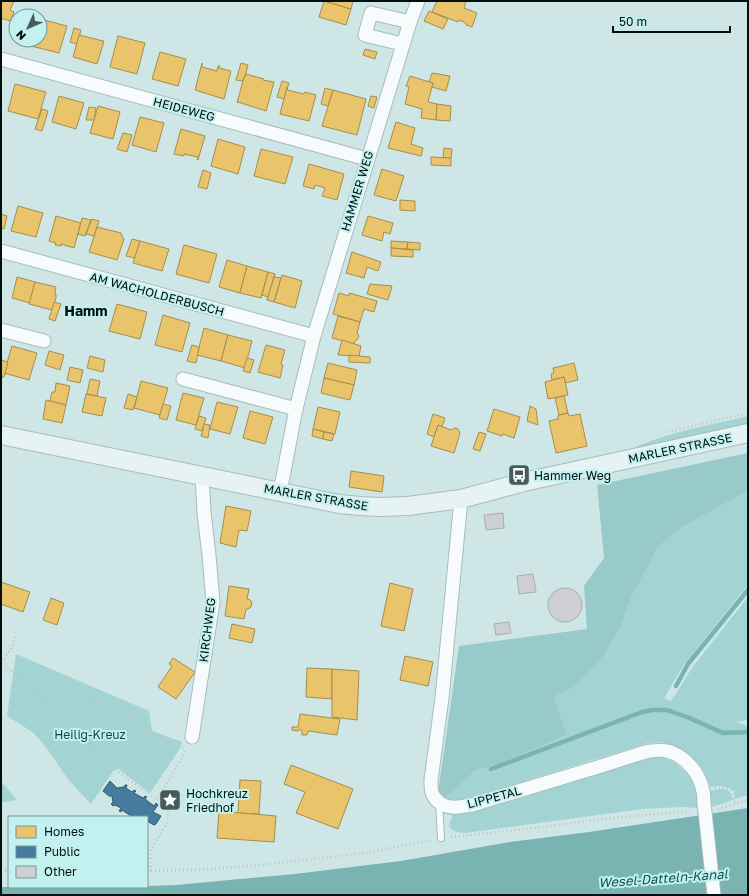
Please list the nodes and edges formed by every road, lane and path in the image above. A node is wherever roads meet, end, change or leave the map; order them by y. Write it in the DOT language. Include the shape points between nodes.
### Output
graph roads {
  1 [pos="418,1"];
  2 [pos="410,22"];
  3 [pos="402,44"];
  4 [pos="1,59"];
  5 [pos="367,159"];
  6 [pos="1,252"];
  7 [pos="1,330"];
  8 [pos="314,336"];
  9 [pos="44,341"];
  10 [pos="183,379"];
  11 [pos="296,409"];
  12 [pos="748,433"];
  13 [pos="1,435"];
  14 [pos="202,475"];
  15 [pos="280,492"];
  16 [pos="461,499"];
  17 [pos="16,634"];
  18 [pos="1,661"];
  19 [pos="1,665"];
  20 [pos="22,676"];
  21 [pos="192,737"];
  22 [pos="187,750"];
  23 [pos="722,788"];
  24 [pos="158,799"];
  25 [pos="438,802"];
  26 [pos="735,804"];
  27 [pos="441,838"];
  28 [pos="150,871"];
  29 [pos="714,895"];
  1 -- 2 [label="street, HAMMER WEG"];
  2 -- 3 [label="street, HAMMER WEG"];
  2 -- 3 [label="street" via="371,13 365,35"];
  3 -- 5 [label="street, HAMMER WEG"];
  4 -- 5 [label="street, HEIDEWEG"];
  5 -- 8 [label="street, HAMMER WEG"];
  6 -- 8 [label="street, AM WACHOLDERBUSCH"];
  7 -- 9 [label="street"];
  8 -- 11 [label="street, HAMMER WEG"];
  10 -- 11 [label="street"];
  11 -- 15 [label="street, HAMMER WEG"];
  12 -- 16 [label="main road, MARLER STRASSE" via="524,482"];
  13 -- 14 [label="main road, MARLER STRASSE"];
  14 -- 15 [label="main road, MARLER STRASSE"];
  14 -- 21 [label="street, KIRCHWEG" via="213,602"];
  15 -- 16 [label="main road, MARLER STRASSE" via="367,507 408,506"];
  16 -- 25 [label="street" via="442,698 431,780 432,793"];
  17 -- 18 [label="path" via="12,647"];
  19 -- 20 [label="path"];
  20 -- 22 [label="path" via="25,670 142,720 145,733"];
  20 -- 24 [label="path" via="89,746 125,777"];
  21 -- 22 [label="path"];
  22 -- 24 [label="path"];
  23 -- 26 [label="path" via="726,787 732,792"];
  24 -- 28 [label="path" via="166,804 168,819 151,849"];
  25 -- 27 [label="lane"];
  25 -- 29 [label="street, LIPPETAL, bridge" via="452,807 472,804 642,752 673,753 693,769 703,790"];
}
